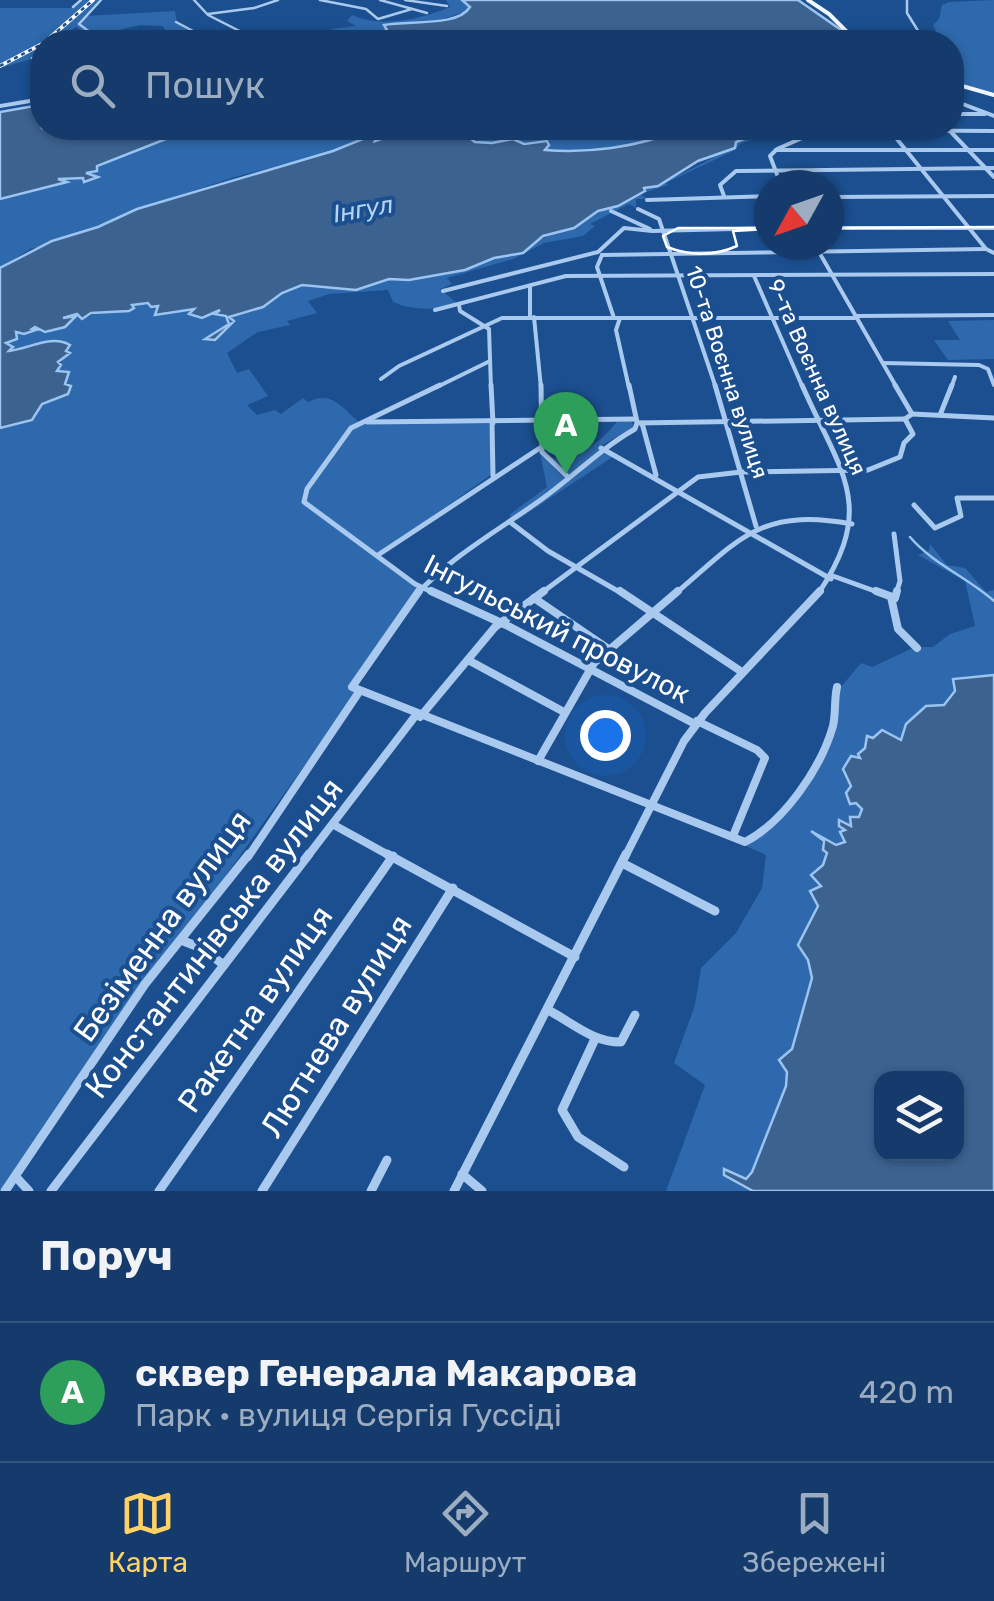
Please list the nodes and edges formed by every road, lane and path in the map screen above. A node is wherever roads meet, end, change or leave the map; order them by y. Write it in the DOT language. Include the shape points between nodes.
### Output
graph roads {
  1 [pos="81,0"];
  2 [pos="101,0"];
  3 [pos="194,0"];
  4 [pos="241,0"];
  5 [pos="278,0"];
  6 [pos="320,0"];
  7 [pos="380,0"];
  8 [pos="405,0"];
  9 [pos="808,0"];
  10 [pos="907,0"];
  11 [pos="388,1"];
  12 [pos="447,6"];
  13 [pos="74,7"];
  14 [pos="250,9"];
  15 [pos="366,9"];
  16 [pos="412,9"];
  17 [pos="427,13"];
  18 [pos="207,14"];
  19 [pos="176,22"];
  20 [pos="87,30"];
  21 [pos="191,30"];
  22 [pos="236,30"];
  23 [pos="845,30"];
  24 [pos="917,30"];
  25 [pos="964,87"];
  26 [pos="994,94"];
  27 [pos="30,101"];
  28 [pos="964,104"];
  29 [pos="0,106"];
  30 [pos="964,114"];
  31 [pos="993,114"];
  32 [pos="964,130"];
  33 [pos="994,131"];
  34 [pos="798,140"];
  35 [pos="843,140"];
  36 [pos="898,140"];
  37 [pos="958,140"];
  38 [pos="776,150"];
  39 [pos="847,150"];
  40 [pos="906,150"];
  41 [pos="968,150"];
  42 [pos="994,150"];
  43 [pos="920,168"];
  44 [pos="985,168"];
  45 [pos="994,168"];
  46 [pos="774,169"];
  47 [pos="994,177"];
  48 [pos="724,196"];
  49 [pos="754,196"];
  50 [pos="844,196"];
  51 [pos="944,196"];
  52 [pos="994,196"];
  53 [pos="646,200"];
  54 [pos="638,209"];
  55 [pos="611,211"];
  56 [pos="754,228"];
  57 [pos="844,228"];
  58 [pos="968,228"];
  59 [pos="994,228"];
  60 [pos="662,229"];
  61 [pos="844,248"];
  62 [pos="754,250"];
  63 [pos="991,250"];
  64 [pos="670,252"];
  65 [pos="600,254"];
  66 [pos="822,260"];
  67 [pos="994,274"];
  68 [pos="602,276"];
  69 [pos="678,276"];
  70 [pos="754,276"];
  71 [pos="831,276"];
  72 [pos="530,287"];
  73 [pos="443,291"];
  74 [pos="460,306"];
  75 [pos="435,310"];
  76 [pos="994,315"];
  77 [pos="856,317"];
  78 [pos="532,318"];
  79 [pos="617,318"];
  80 [pos="694,318"];
  81 [pos="772,318"];
  82 [pos="480,324"];
  83 [pos="490,360"];
  84 [pos="883,363"];
  85 [pos="955,377"];
  86 [pos="381,379"];
  87 [pos="994,385"];
  88 [pos="912,414"];
  89 [pos="940,415"];
  90 [pos="994,418"];
  91 [pos="905,419"];
  92 [pos="818,420"];
  93 [pos="543,421"];
  94 [pos="365,422"];
  95 [pos="638,422"];
  96 [pos="728,422"];
  97 [pos="493,423"];
  98 [pos="543,446"];
  99 [pos="601,448"];
  100 [pos="554,465"];
  101 [pos="577,468"];
  102 [pos="840,471"];
  103 [pos="741,472"];
  104 [pos="567,476"];
  105 [pos="656,476"];
  106 [pos="493,478"];
  107 [pos="679,490"];
  108 [pos="994,498"];
  109 [pos="304,502"];
  110 [pos="914,505"];
  111 [pos="510,522"];
  112 [pos="852,524"];
  113 [pos="756,526"];
  114 [pos="747,533"];
  115 [pos="894,534"];
  116 [pos="378,555"];
  117 [pos="577,566"];
  118 [pos="832,578"];
  119 [pos="424,587"];
  120 [pos="891,597"];
  121 [pos="534,598"];
  122 [pos="654,614"];
  123 [pos="500,624"];
  124 [pos="917,648"];
  125 [pos="610,650"];
  126 [pos="468,660"];
  127 [pos="590,670"];
  128 [pos="742,672"];
  129 [pos="838,686"];
  130 [pos="355,689"];
  131 [pos="564,712"];
  132 [pos="418,716"];
  133 [pos="696,722"];
  134 [pos="538,761"];
  135 [pos="651,804"];
  136 [pos="334,825"];
  137 [pos="733,836"];
  138 [pos="393,856"];
  139 [pos="622,864"];
  140 [pos="453,888"];
  141 [pos="715,911"];
  142 [pos="182,940"];
  143 [pos="575,957"];
  144 [pos="224,965"];
  145 [pos="548,1010"];
  146 [pos="635,1015"];
  147 [pos="594,1040"];
  148 [pos="387,1160"];
  149 [pos="624,1167"];
  150 [pos="462,1174"];
  151 [pos="16,1176"];
  152 [pos="5,1191"];
  153 [pos="29,1191"];
  154 [pos="51,1191"];
  155 [pos="159,1191"];
  156 [pos="262,1191"];
  157 [pos="371,1191"];
  158 [pos="454,1191"];
  159 [pos="482,1191"];
  1 -- 13 [label="street"];
  2 -- 20 [label="street" via="78,23"];
  3 -- 18 [label="street"];
  4 -- 14 [label="street"];
  5 -- 14 [label="street"];
  6 -- 15 [label="street"];
  7 -- 11 [label="street"];
  8 -- 12 [label="street"];
  9 -- 23 [label="main road"];
  10 -- 24 [label="street" via="906,13"];
  11 -- 15 [label="street"];
  11 -- 16 [label="street"];
  14 -- 18 [label="street"];
  15 -- 16 [label="street" via="378,19"];
  16 -- 17 [label="street"];
  18 -- 22 [label="street"];
  19 -- 21 [label="street"];
  25 -- 26 [label="main road"];
  27 -- 29 [label="street"];
  28 -- 31 [label="street"];
  30 -- 31 [label="street"];
  32 -- 33 [label="street"];
  34 -- 38 [label="street"];
  35 -- 39 [label="street"];
  36 -- 40 [label="street"];
  37 -- 41 [label="street"];
  38 -- 39 [label="street"];
  38 -- 46 [label="street" via="770,154"];
  39 -- 40 [label="street"];
  40 -- 41 [label="street"];
  40 -- 43 [label="street"];
  41 -- 42 [label="street"];
  41 -- 44 [label="street"];
  43 -- 44 [label="street"];
  43 -- 46 [label="street"];
  43 -- 51 [label="street"];
  44 -- 45 [label="street"];
  44 -- 47 [label="street"];
  46 -- 48 [label="street" via="736,170 720,185"];
  48 -- 49 [label="street"];
  48 -- 53 [label="street"];
  50 -- 51 [label="street"];
  51 -- 52 [label="street"];
  51 -- 58 [label="street"];
  54 -- 60 [label="street" via="659,218"];
  55 -- 60 [label="street"];
  56 -- 60 [label="street"];
  57 -- 58 [label="street"];
  58 -- 59 [label="street"];
  58 -- 63 [label="street"];
  60 -- 64 [label="street, 10-та Воєнна вулиця"];
  60 -- 65 [label="street" via="624,228"];
  61 -- 63 [label="street"];
  62 -- 64 [label="street"];
  64 -- 65 [label="street"];
  64 -- 69 [label="street, 10-та Воєнна вулиця"];
  65 -- 68 [label="street"];
  65 -- 73 [label="street"];
  66 -- 71 [label="street"];
  67 -- 71 [label="street"];
  68 -- 69 [label="street"];
  68 -- 72 [label="street" via="566,276"];
  68 -- 79 [label="street"];
  69 -- 70 [label="street"];
  69 -- 80 [label="street, 10-та Воєнна вулиця"];
  70 -- 71 [label="street"];
  70 -- 81 [label="street, 9-та Воєнна вулиця"];
  71 -- 77 [label="street"];
  72 -- 74 [label="street"];
  72 -- 78 [label="street"];
  74 -- 75 [label="street"];
  74 -- 82 [label="street"];
  76 -- 77 [label="street"];
  77 -- 81 [label="street"];
  77 -- 84 [label="street"];
  78 -- 79 [label="street"];
  78 -- 82 [label="street"];
  78 -- 93 [label="street"];
  79 -- 80 [label="street"];
  79 -- 95 [label="street"];
  80 -- 81 [label="street"];
  80 -- 96 [label="street, 10-та Воєнна вулиця"];
  81 -- 92 [label="street, 9-та Воєнна вулиця"];
  82 -- 83 [label="street" via="490,329"];
  82 -- 86 [label="street"];
  83 -- 94 [label="street"];
  83 -- 97 [label="street"];
  84 -- 87 [label="street" via="979,364"];
  84 -- 88 [label="street"];
  85 -- 89 [label="street"];
  88 -- 89 [label="street"];
  88 -- 91 [label="street"];
  89 -- 90 [label="street"];
  91 -- 92 [label="street"];
  91 -- 102 [label="street, Константинівська вулиця" via="913,434 900,458"];
  92 -- 96 [label="street"];
  92 -- 102 [label="street, 9-та Воєнна вулиця"];
  93 -- 95 [label="street"];
  93 -- 97 [label="street"];
  93 -- 98 [label="street"];
  94 -- 97 [label="street"];
  94 -- 109 [label="street" via="348,432"];
  95 -- 96 [label="street"];
  95 -- 99 [label="street, Безіменна вулиця"];
  95 -- 105 [label="street"];
  96 -- 103 [label="street, 10-та Воєнна вулиця"];
  97 -- 106 [label="street"];
  98 -- 100 [label="street"];
  98 -- 106 [label="street"];
  99 -- 101 [label="street, Безіменна вулиця"];
  99 -- 105 [label="street"];
  100 -- 101 [label="street"];
  100 -- 104 [label="street"];
  101 -- 104 [label="street, Безіменна вулиця"];
  102 -- 103 [label="street, Константинівська вулиця"];
  102 -- 112 [label="street, 9-та Воєнна вулиця" via="854,510"];
  103 -- 107 [label="street, Константинівська вулиця" via="704,475"];
  103 -- 113 [label="street, 10-та Воєнна вулиця"];
  104 -- 111 [label="street, Безіменна вулиця"];
  105 -- 107 [label="street"];
  106 -- 116 [label="street"];
  107 -- 114 [label="street"];
  107 -- 117 [label="street, Константинівська вулиця"];
  108 -- 110 [label="street" via="957,498 961,516 934,528"];
  109 -- 116 [label="street, Інгульський провулок"];
  111 -- 117 [label="street"];
  111 -- 119 [label="street, Безіменна вулиця"];
  112 -- 113 [label="street"];
  112 -- 118 [label="street"];
  113 -- 114 [label="street"];
  114 -- 118 [label="street"];
  114 -- 122 [label="street"];
  115 -- 120 [label="street" via="900,581 898,596"];
  116 -- 119 [label="street, Інгульський провулок"];
  117 -- 121 [label="street, Константинівська вулиця"];
  117 -- 122 [label="street"];
  118 -- 120 [label="street"];
  118 -- 128 [label="street"];
  119 -- 123 [label="street, Інгульський провулок"];
  119 -- 130 [label="street, Безіменна вулиця"];
  120 -- 124 [label="street" via="898,629"];
  121 -- 123 [label="street, Константинівська вулиця"];
  121 -- 125 [label="street"];
  122 -- 125 [label="street"];
  122 -- 128 [label="street"];
  123 -- 126 [label="street, Константинівська вулиця"];
  123 -- 127 [label="street, Інгульський провулок"];
  125 -- 127 [label="street"];
  126 -- 131 [label="street"];
  126 -- 132 [label="street, Константинівська вулиця"];
  127 -- 131 [label="street"];
  127 -- 133 [label="street, Інгульський провулок"];
  128 -- 133 [label="street"];
  129 -- 137 [label="street" via="833,727 806,780 760,834 745,842"];
  130 -- 132 [label="street"];
  130 -- 142 [label="street, Безіменна вулиця" via="246,859"];
  131 -- 134 [label="street"];
  132 -- 134 [label="street"];
  132 -- 136 [label="street, Константинівська вулиця"];
  133 -- 135 [label="street"];
  133 -- 137 [label="street, Інгульський провулок" via="765,758"];
  134 -- 135 [label="street"];
  135 -- 137 [label="street"];
  135 -- 139 [label="street"];
  136 -- 138 [label="street"];
  136 -- 144 [label="street, Константинівська вулиця"];
  138 -- 140 [label="street"];
  138 -- 155 [label="street, Ракетна вулиця"];
  139 -- 141 [label="street"];
  139 -- 143 [label="street"];
  140 -- 143 [label="street"];
  140 -- 156 [label="street, Лютнева вулиця"];
  142 -- 144 [label="street"];
  142 -- 151 [label="street, Безіменна вулиця"];
  143 -- 145 [label="street"];
  144 -- 154 [label="street, Константинівська вулиця"];
  145 -- 147 [label="street"];
  145 -- 150 [label="street"];
  146 -- 147 [label="street" via="621,1042"];
  147 -- 149 [label="street" via="562,1110 564,1121"];
  148 -- 157 [label="street"];
  150 -- 158 [label="street"];
  150 -- 159 [label="street"];
  151 -- 152 [label="street, Безіменна вулиця"];
  151 -- 153 [label="street"];
}
